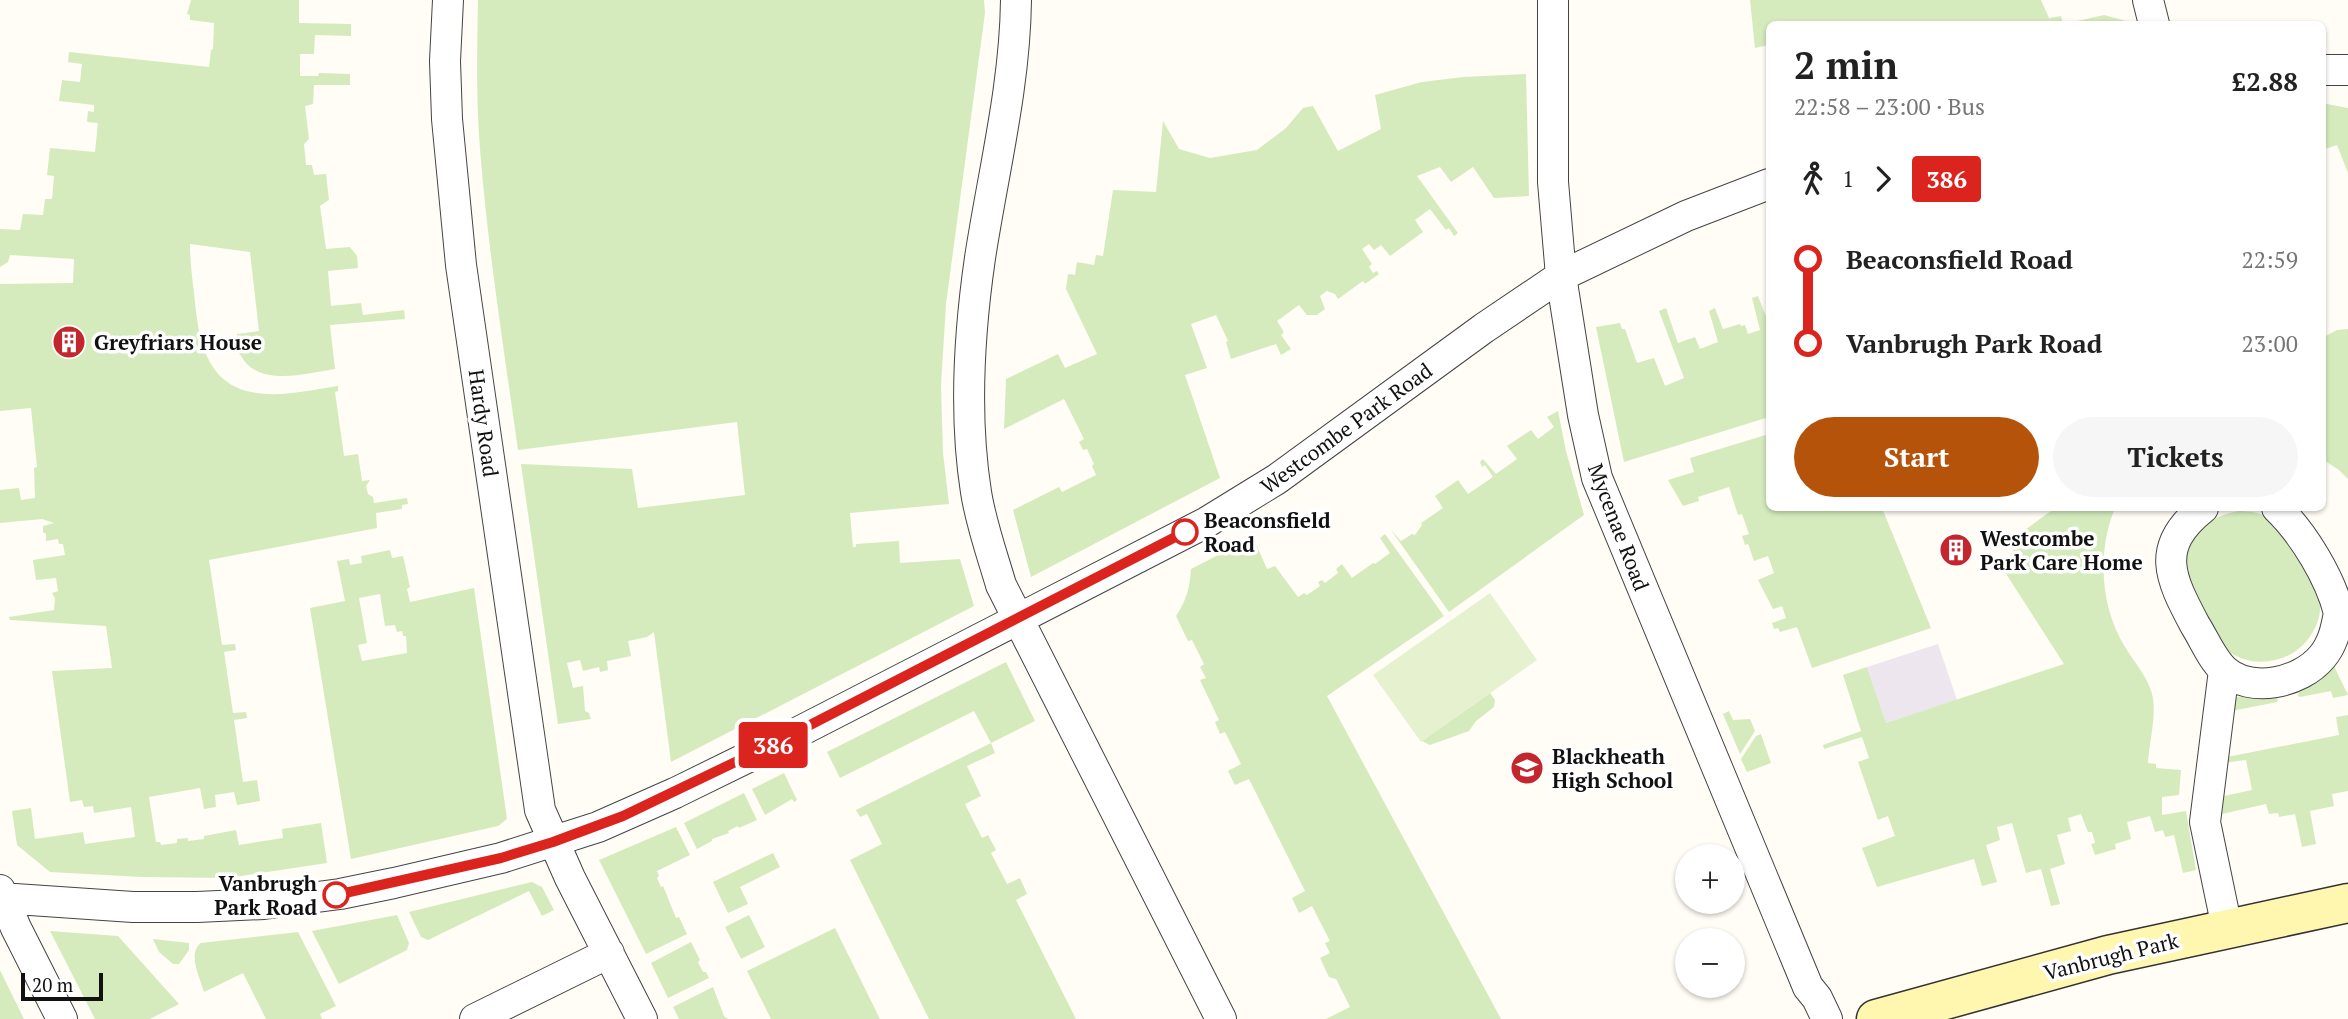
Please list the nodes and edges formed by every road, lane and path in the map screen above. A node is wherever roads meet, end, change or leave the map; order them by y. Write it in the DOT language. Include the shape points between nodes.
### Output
graph roads {
  1 [pos="448,0"];
  2 [pos="1016,0"];
  3 [pos="1553,0"];
  4 [pos="2148,0"];
  5 [pos="2153,21"];
  6 [pos="2326,70"];
  7 [pos="2348,70"];
  8 [pos="1766,185"];
  9 [pos="1561,276"];
  10 [pos="2199,511"];
  11 [pos="2280,511"];
  12 [pos="2344,614"];
  13 [pos="1018,619"];
  14 [pos="2224,670"];
  15 [pos="553,842"];
  16 [pos="1,896"];
  17 [pos="2348,903"];
  18 [pos="2227,928"];
  19 [pos="609,953"];
  20 [pos="62,1019"];
  21 [pos="475,1019"];
  22 [pos="642,1019"];
  23 [pos="1221,1019"];
  24 [pos="1827,1019"];
  25 [pos="1876,1019"];
  1 -- 15 [label="street, Hardy Road" via="447,119 461,265 540,810"];
  2 -- 13 [label="street" via="1007,95 978,273 970,419 981,519 1001,585"];
  3 -- 9 [label="street, Mycenae Road" via="1553,182"];
  4 -- 5 [label="street"];
  6 -- 7 [label="street"];
  8 -- 9 [label="street, Westcombe Park Road" via="1686,216"];
  9 -- 13 [label="street, Westcombe Park Road" via="1242,502"];
  9 -- 24 [label="street, Mycenae Road" via="1597,478 1808,987"];
  10 -- 14 [label="street" via="2174,541 2171,565 2175,588"];
  11 -- 12 [label="street" via="2327,579"];
  12 -- 14 [label="street" via="2321,658 2285,681 2244,681"];
  13 -- 15 [label="street, Westcombe Park Road" via="675,793"];
  13 -- 23 [label="street"];
  14 -- 18 [label="street" via="2205,822"];
  15 -- 16 [label="street, Westcombe Park Road" via="394,883 264,904 134,907"];
  15 -- 19 [label="street"];
  16 -- 20 [label="street"];
  17 -- 18 [label="main road, Vanbrugh Park"];
  18 -- 25 [label="main road, Vanbrugh Park" via="2096,958"];
  19 -- 21 [label="street"];
  19 -- 22 [label="street"];
}
